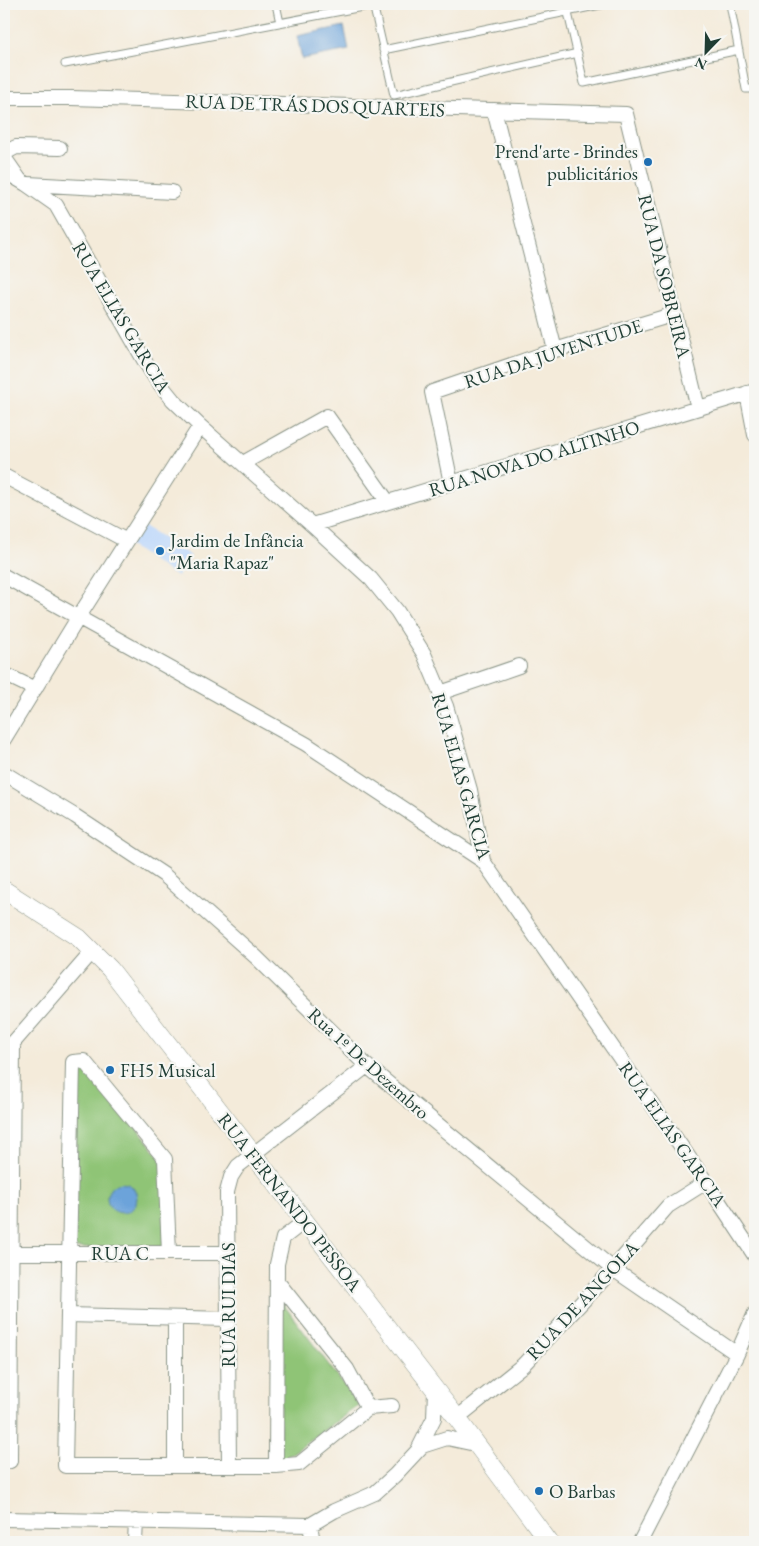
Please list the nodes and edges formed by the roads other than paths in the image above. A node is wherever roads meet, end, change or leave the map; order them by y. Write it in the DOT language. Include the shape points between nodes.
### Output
graph roads {
  1 [pos="276,4"];
  2 [pos="604,4"];
  3 [pos="730,4"];
  4 [pos="373,5"];
  5 [pos="567,8"];
  6 [pos="280,23"];
  7 [pos="383,50"];
  8 [pos="739,50"];
  9 [pos="578,53"];
  10 [pos="65,64"];
  11 [pos="755,89"];
  12 [pos="4,98"];
  13 [pos="494,110"];
  14 [pos="626,114"];
  15 [pos="60,148"];
  16 [pos="4,152"];
  17 [pos="4,171"];
  18 [pos="26,184"];
  19 [pos="172,192"];
  20 [pos="675,314"];
  21 [pos="554,350"];
  22 [pos="751,392"];
  23 [pos="698,408"];
  24 [pos="200,426"];
  25 [pos="755,435"];
  26 [pos="243,463"];
  27 [pos="4,476"];
  28 [pos="451,483"];
  29 [pos="388,502"];
  30 [pos="312,525"];
  31 [pos="127,541"];
  32 [pos="4,576"];
  33 [pos="78,618"];
  34 [pos="519,666"];
  35 [pos="4,674"];
  36 [pos="35,689"];
  37 [pos="440,693"];
  38 [pos="4,740"];
  39 [pos="4,773"];
  40 [pos="483,861"];
  41 [pos="4,890"];
  42 [pos="93,951"];
  43 [pos="367,1066"];
  44 [pos="9,1089"];
  45 [pos="253,1154"];
  46 [pos="706,1182"];
  47 [pos="306,1221"];
  48 [pos="12,1253"];
  49 [pos="70,1253"];
  50 [pos="169,1253"];
  51 [pos="228,1253"];
  52 [pos="755,1256"];
  53 [pos="613,1269"];
  54 [pos="277,1281"];
  55 [pos="755,1313"];
  56 [pos="68,1316"];
  57 [pos="175,1318"];
  58 [pos="228,1319"];
  59 [pos="737,1354"];
  60 [pos="435,1390"];
  61 [pos="392,1406"];
  62 [pos="368,1408"];
  63 [pos="457,1418"];
  64 [pos="475,1444"];
  65 [pos="417,1451"];
  66 [pos="4,1462"];
  67 [pos="175,1466"];
  68 [pos="229,1466"];
  69 [pos="276,1466"];
  70 [pos="4,1519"];
  71 [pos="136,1521"];
  72 [pos="310,1524"];
  73 [pos="135,1542"];
  74 [pos="313,1542"];
  75 [pos="549,1542"];
  76 [pos="640,1542"];
  1 -- 6 [label="lane"];
  2 -- 5 [label="lane"];
  3 -- 8 [label="lane"];
  4 -- 6 [label="lane"];
  4 -- 7 [label="lane"];
  5 -- 7 [label="lane"];
  5 -- 9 [label="lane"];
  6 -- 10 [label="lane"];
  7 -- 9 [label="lane" via="394,94"];
  8 -- 9 [label="lane" via="584,82"];
  8 -- 11 [label="lane" via="746,89"];
  12 -- 13 [label="street, RUA DE TRÁS DOS QUARTEIS"];
  13 -- 14 [label="street, RUA DE TRÁS DOS QUARTEIS"];
  13 -- 21 [label="street"];
  14 -- 20 [label="street, RUA DA SOBREIRA"];
  15 -- 16 [label="street" via="16,147"];
  16 -- 18 [label="lane"];
  17 -- 18 [label="street, RUA ELIAS GARCIA"];
  18 -- 19 [label="street"];
  18 -- 24 [label="street, RUA ELIAS GARCIA" via="56,205 156,379"];
  20 -- 21 [label="street, RUA DA JUVENTUDE"];
  20 -- 23 [label="street, RUA DA SOBREIRA"];
  21 -- 28 [label="street, RUA DA JUVENTUDE" via="432,392"];
  22 -- 23 [label="street, RUA NOVA DO ALTINHO"];
  22 -- 25 [label="street"];
  23 -- 28 [label="street, RUA NOVA DO ALTINHO"];
  24 -- 26 [label="street, RUA ELIAS GARCIA"];
  24 -- 31 [label="street"];
  26 -- 29 [label="street" via="327,416"];
  26 -- 30 [label="street, RUA ELIAS GARCIA"];
  27 -- 31 [label="street"];
  28 -- 29 [label="street, RUA NOVA DO ALTINHO"];
  29 -- 30 [label="street, RUA NOVA DO ALTINHO"];
  30 -- 37 [label="street, RUA ELIAS GARCIA" via="371,579 397,611 424,654"];
  31 -- 33 [label="street"];
  32 -- 33 [label="street"];
  33 -- 36 [label="street"];
  33 -- 40 [label="street" via="306,744"];
  34 -- 37 [label="street"];
  35 -- 36 [label="street"];
  36 -- 38 [label="street"];
  37 -- 40 [label="street, RUA ELIAS GARCIA" via="470,790"];
  39 -- 43 [label="street, Rua 1º De Dezembro" via="164,875 256,957"];
  40 -- 46 [label="street, RUA ELIAS GARCIA"];
  41 -- 42 [label="street, RUA FERNANDO PESSOA" via="79,938"];
  42 -- 44 [label="street" via="13,1043"];
  42 -- 45 [label="street, RUA FERNANDO PESSOA"];
  43 -- 45 [label="street, RUA RUI DIAS"];
  43 -- 53 [label="street, Rua 1º De Dezembro"];
  44 -- 48 [label="street"];
  45 -- 47 [label="street, RUA FERNANDO PESSOA"];
  45 -- 51 [label="street, RUA RUI DIAS" via="238,1166 227,1192"];
  46 -- 52 [label="street, RUA ELIAS GARCIA"];
  46 -- 53 [label="street, RUA DE ANGOLA" via="668,1206"];
  47 -- 54 [label="street" via="283,1238"];
  47 -- 60 [label="street, RUA FERNANDO PESSOA"];
  48 -- 49 [label="street, RUA C"];
  48 -- 66 [label="street" via="10,1462"];
  49 -- 50 [label="street, RUA C"];
  49 -- 50 [label="street" via="73,1062 84,1061 165,1159"];
  49 -- 56 [label="street"];
  50 -- 51 [label="street, RUA C"];
  51 -- 58 [label="street, RUA RUI DIAS"];
  53 -- 59 [label="street, Rua 1º De Dezembro"];
  53 -- 63 [label="street, RUA DE ANGOLA" via="523,1365"];
  54 -- 62 [label="street" via="347,1369"];
  54 -- 69 [label="street"];
  55 -- 59 [label="street"];
  56 -- 57 [label="street"];
  56 -- 67 [label="street" via="66,1466"];
  57 -- 58 [label="street"];
  57 -- 67 [label="street"];
  58 -- 68 [label="street, RUA RUI DIAS"];
  59 -- 76 [label="street"];
  60 -- 63 [label="street, RUA FERNANDO PESSOA"];
  60 -- 65 [label="street" via="434,1418"];
  61 -- 62 [label="street"];
  62 -- 69 [label="street" via="299,1464"];
  63 -- 64 [label="street, RUA FERNANDO PESSOA"];
  64 -- 65 [label="street" via="447,1438 422,1446"];
  64 -- 75 [label="street, RUA FERNANDO PESSOA"];
  65 -- 72 [label="street" via="375,1493"];
  67 -- 68 [label="street"];
  68 -- 69 [label="street"];
  70 -- 71 [label="street"];
  71 -- 72 [label="street"];
  71 -- 73 [label="street"];
  72 -- 74 [label="street"];
}
